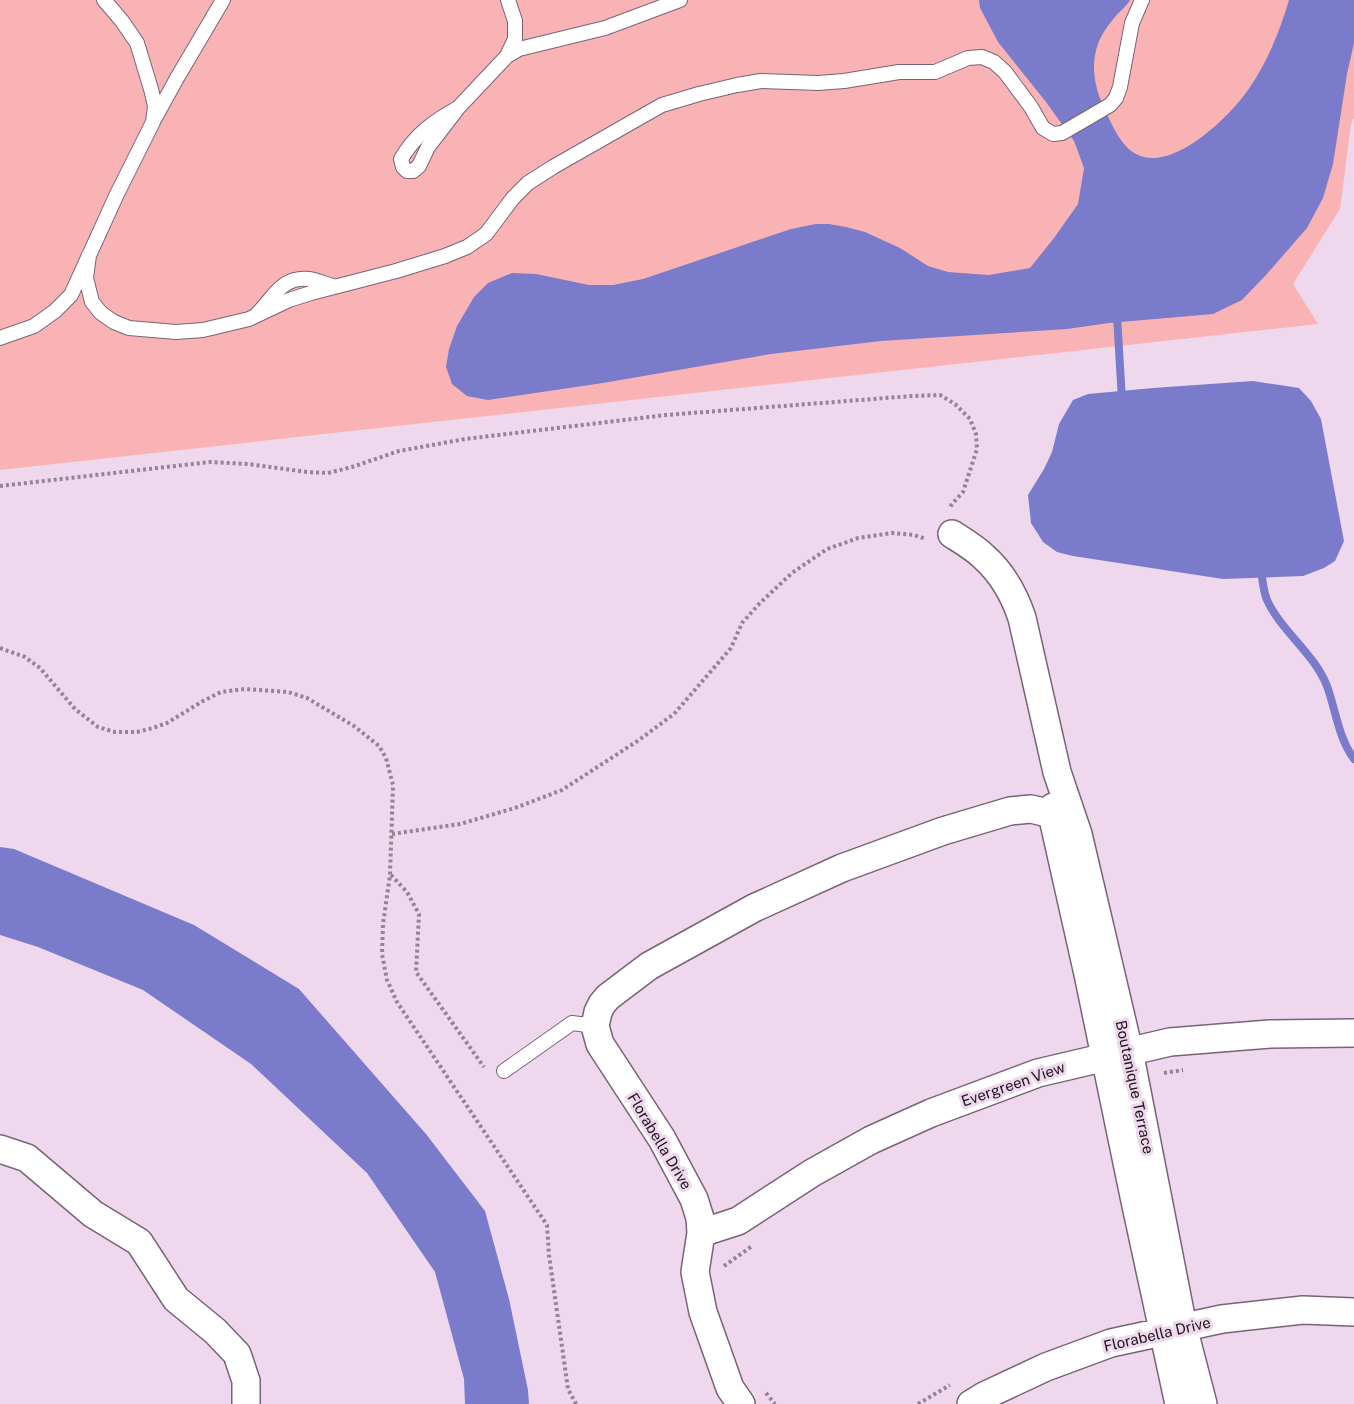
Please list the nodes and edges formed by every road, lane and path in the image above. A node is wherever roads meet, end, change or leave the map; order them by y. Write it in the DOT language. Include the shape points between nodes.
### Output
graph roads {
  1 [pos="104,0"];
  2 [pos="223,0"];
  3 [pos="508,0"];
  4 [pos="680,0"];
  5 [pos="1142,0"];
  6 [pos="507,56"];
  7 [pos="458,108"];
  8 [pos="152,124"];
  9 [pos="89,255"];
  10 [pos="0,338"];
  11 [pos="0,486"];
  12 [pos="944,530"];
  13 [pos="0,648"];
  14 [pos="1058,772"];
  15 [pos="1052,814"];
  16 [pos="392,834"];
  17 [pos="1078,834"];
  18 [pos="390,875"];
  19 [pos="596,1023"];
  20 [pos="1354,1033"];
  21 [pos="1117,1054"];
  22 [pos="504,1071"];
  23 [pos="489,1074"];
  24 [pos="0,1149"];
  25 [pos="701,1233"];
  26 [pos="754,1244"];
  27 [pos="719,1270"];
  28 [pos="1354,1312"];
  29 [pos="1174,1329"];
  30 [pos="954,1383"];
  31 [pos="752,1397"];
  32 [pos="246,1404"];
  33 [pos="576,1404"];
  34 [pos="775,1404"];
  35 [pos="918,1404"];
  36 [pos="971,1404"];
  37 [pos="1179,1404"];
  38 [pos="1203,1404"];
  1 -- 8 [label="lane" via="137,44 155,106"];
  2 -- 8 [label="lane"];
  3 -- 6 [label="lane" via="515,21 515,39"];
  4 -- 6 [label="lane" via="605,28"];
  5 -- 9 [label="lane" via="1132,23 1116,98 1062,133 1053,134 1043,128 1005,72 982,57 968,58 935,72 899,72 844,81 737,84 662,105 554,167 528,183 486,234 467,247 203,330 129,328 114,322 92,302 86,278"];
  6 -- 7 [label="lane"];
  7 -- 7 [label="lane" via="428,147 419,166 407,171 401,159 414,139"];
  8 -- 9 [label="lane"];
  9 -- 10 [label="lane" via="71,295 55,311 34,326"];
  11 -- 12 [label="path" via="210,462 328,473 399,451 465,438 666,415 940,395 970,419 977,449 963,492 952,504"];
  12 -- 14 [label="street, Boutanique Terrace" via="983,556 1015,598"];
  12 -- 16 [label="path" via="858,538 827,549 792,573 759,604 742,623 731,648 674,714 562,790 460,824"];
  13 -- 16 [label="path" via="25,657 40,668 75,709 98,727 115,732 138,732 167,723 221,692 288,692 307,698 379,746 393,785"];
  14 -- 15 [label="street, Boutanique Terrace"];
  14 -- 17 [label="street, Boutanique Terrace"];
  15 -- 17 [label="street"];
  15 -- 19 [label="street" via="1031,809 1010,811 943,831 842,868 753,908 649,966 608,997"];
  15 -- 21 [label="street, Boutanique Terrace"];
  16 -- 18 [label="path"];
  17 -- 21 [label="street, Boutanique Terrace"];
  18 -- 23 [label="path" via="407,892 419,914 416,972"];
  18 -- 33 [label="path" via="382,954 387,980 397,1002 547,1225 568,1389"];
  19 -- 22 [label="lane" via="572,1023"];
  19 -- 25 [label="street, Florabella Drive" via="605,1052 662,1139 694,1199"];
  20 -- 21 [label="street, Evergreen View" via="1270,1034 1170,1042"];
  21 -- 25 [label="street, Evergreen View" via="1038,1073 931,1113 812,1173 738,1221"];
  21 -- 29 [label="street, Boutanique Terrace" via="1135,1201"];
  24 -- 32 [label="street" via="27,1158 93,1214 139,1242 176,1299 237,1354 246,1381"];
  25 -- 31 [label="street, Florabella Drive" via="695,1272 703,1312 730,1388"];
  26 -- 27 [label="path"];
  28 -- 29 [label="street, Florabella Drive" via="1303,1310"];
  29 -- 36 [label="street, Florabella Drive" via="1111,1342 1036,1371"];
  29 -- 37 [label="street, Boutanique Terrace"];
  29 -- 38 [label="street, Boutanique Terrace"];
  30 -- 35 [label="path"];
  31 -- 34 [label="path"];
}
